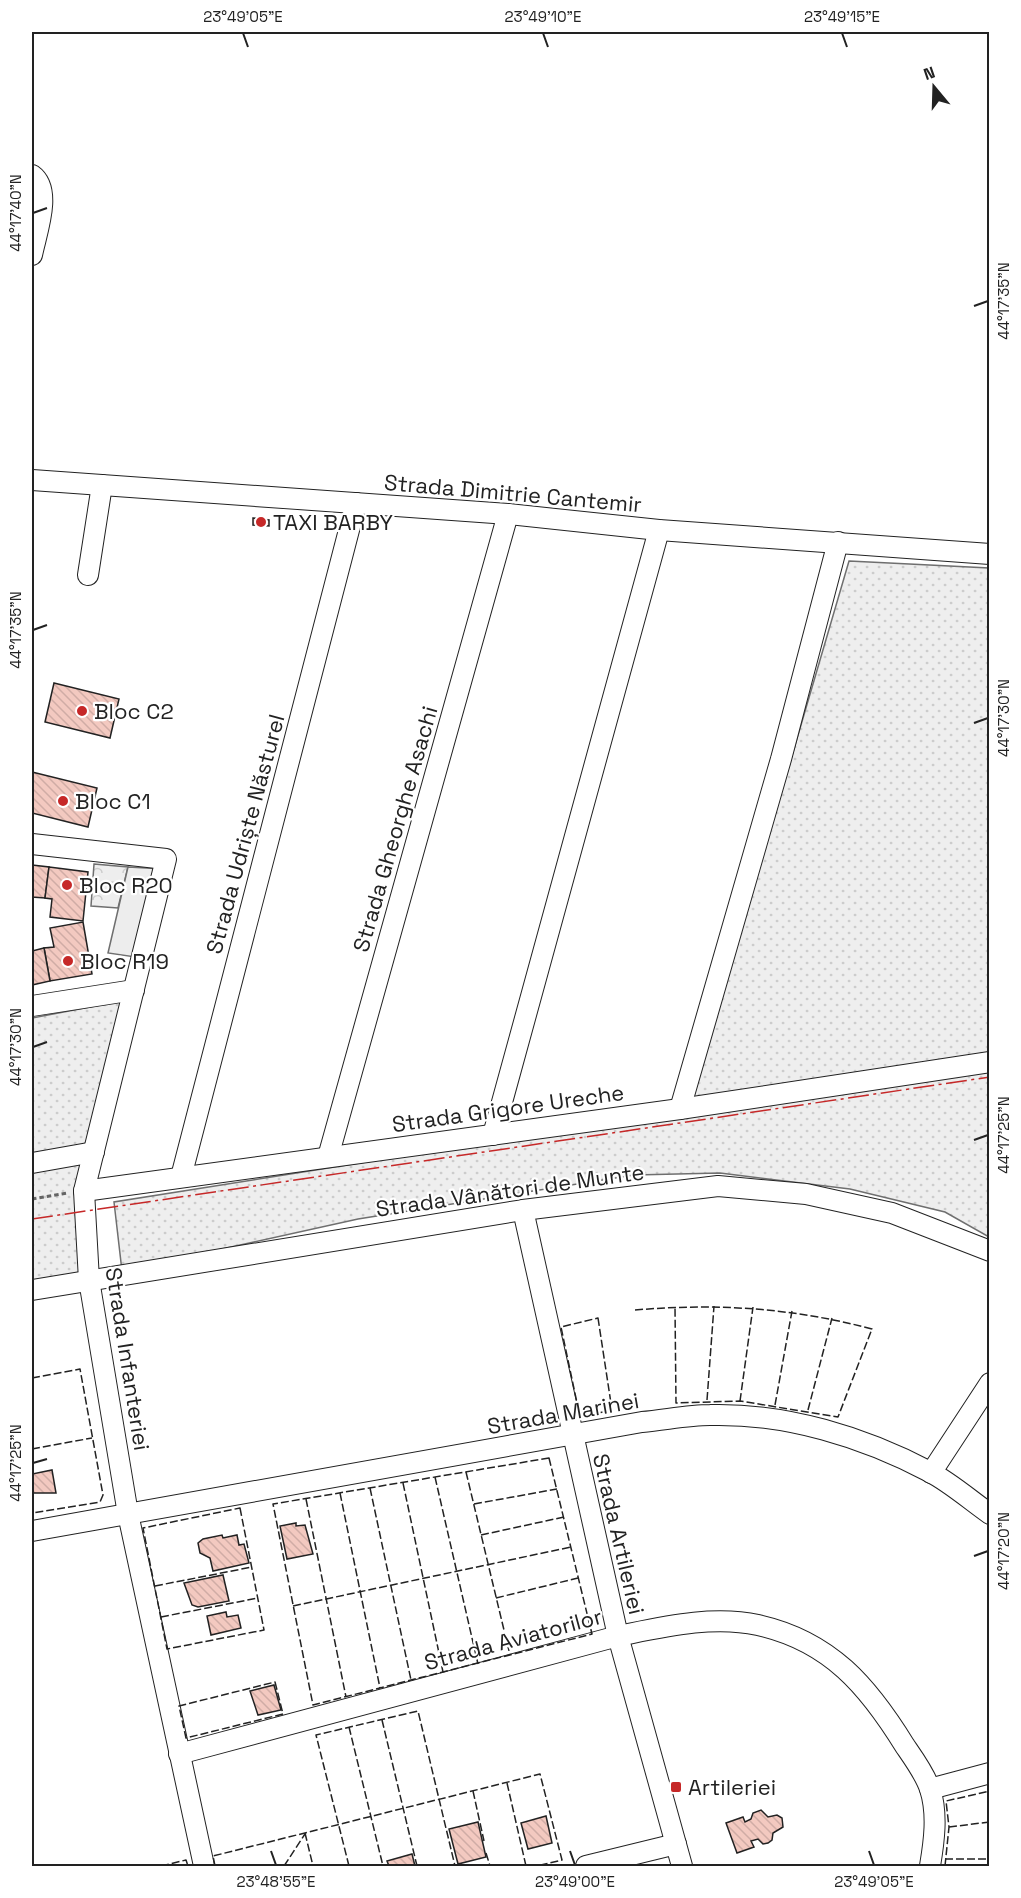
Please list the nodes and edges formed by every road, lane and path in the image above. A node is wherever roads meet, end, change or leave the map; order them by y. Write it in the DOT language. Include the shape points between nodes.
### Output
graph roads {
  1 [pos="32,176"];
  2 [pos="32,255"];
  3 [pos="32,480"];
  4 [pos="102,485"];
  5 [pos="356,503"];
  6 [pos="508,514"];
  7 [pos="659,530"];
  8 [pos="838,542"];
  9 [pos="990,554"];
  10 [pos="88,575"];
  11 [pos="32,844"];
  12 [pos="134,990"];
  13 [pos="32,1006"];
  14 [pos="990,1062"];
  15 [pos="680,1109"];
  16 [pos="493,1135"];
  17 [pos="94,1152"];
  18 [pos="328,1157"];
  19 [pos="32,1163"];
  20 [pos="181,1178"];
  21 [pos="84,1191"];
  22 [pos="32,1198"];
  23 [pos="523,1210"];
  24 [pos="990,1251"];
  25 [pos="89,1280"];
  26 [pos="32,1290"];
  27 [pos="990,1383"];
  28 [pos="572,1437"];
  29 [pos="932,1473"];
  30 [pos="128,1514"];
  31 [pos="990,1514"];
  32 [pos="32,1531"];
  33 [pos="618,1636"];
  34 [pos="179,1754"];
  35 [pos="990,1773"];
  36 [pos="930,1789"];
  37 [pos="676,1844"];
  38 [pos="204,1866"];
  39 [pos="586,1866"];
  40 [pos="682,1866"];
  41 [pos="930,1866"];
  1 -- 2 [label="street" via="42,191"];
  3 -- 4 [label="street, Strada Dimitrie Cantemir"];
  4 -- 5 [label="street, Strada Dimitrie Cantemir"];
  4 -- 10 [label="street"];
  5 -- 6 [label="street, Strada Dimitrie Cantemir"];
  5 -- 20 [label="street, Strada Udriște Năsturel"];
  6 -- 7 [label="street, Strada Dimitrie Cantemir"];
  6 -- 18 [label="street, Strada Gheorghe Asachi"];
  7 -- 8 [label="street, Strada Dimitrie Cantemir"];
  7 -- 16 [label="street"];
  8 -- 9 [label="street, Strada Dimitrie Cantemir"];
  8 -- 15 [label="street" via="782,759"];
  11 -- 12 [label="street, Strada Infanteriei" via="166,859"];
  12 -- 13 [label="street"];
  12 -- 17 [label="street, Strada Infanteriei"];
  14 -- 15 [label="street, Strada Grigore Ureche"];
  15 -- 16 [label="street, Strada Grigore Ureche"];
  16 -- 18 [label="street, Strada Grigore Ureche"];
  17 -- 19 [label="street"];
  17 -- 21 [label="street, Strada Infanteriei"];
  18 -- 20 [label="street, Strada Grigore Ureche"];
  20 -- 21 [label="street, Strada Grigore Ureche"];
  21 -- 22 [label="path"];
  21 -- 25 [label="street, Strada Infanteriei"];
  23 -- 24 [label="street, Strada Vânători de Munte" via="718,1186 806,1194 892,1213"];
  23 -- 25 [label="street, Strada Vânători de Munte"];
  23 -- 28 [label="street, Strada Artileriei"];
  25 -- 26 [label="street, Strada Vânători de Munte"];
  25 -- 30 [label="street, Strada Infanteriei"];
  27 -- 29 [label="street"];
  28 -- 29 [label="street, Strada Marinei" via="642,1422 711,1415 778,1420 878,1448"];
  28 -- 30 [label="street, Strada Marinei"];
  28 -- 33 [label="street, Strada Artileriei"];
  29 -- 31 [label="street, Strada Marinei"];
  30 -- 32 [label="street, Strada Marinei"];
  30 -- 34 [label="street, Strada Infanteriei"];
  33 -- 34 [label="street, Strada Aviatorilor"];
  33 -- 36 [label="street, Strada Aviatorilor" via="689,1622 757,1625 800,1638 830,1655 868,1690"];
  33 -- 37 [label="street, Strada Artileriei"];
  34 -- 38 [label="street, Strada Infanteriei"];
  35 -- 36 [label="street"];
  36 -- 41 [label="street, Strada Aviatorilor" via="935,1831"];
  37 -- 39 [label="street"];
  37 -- 40 [label="street, Strada Artileriei"];
}
